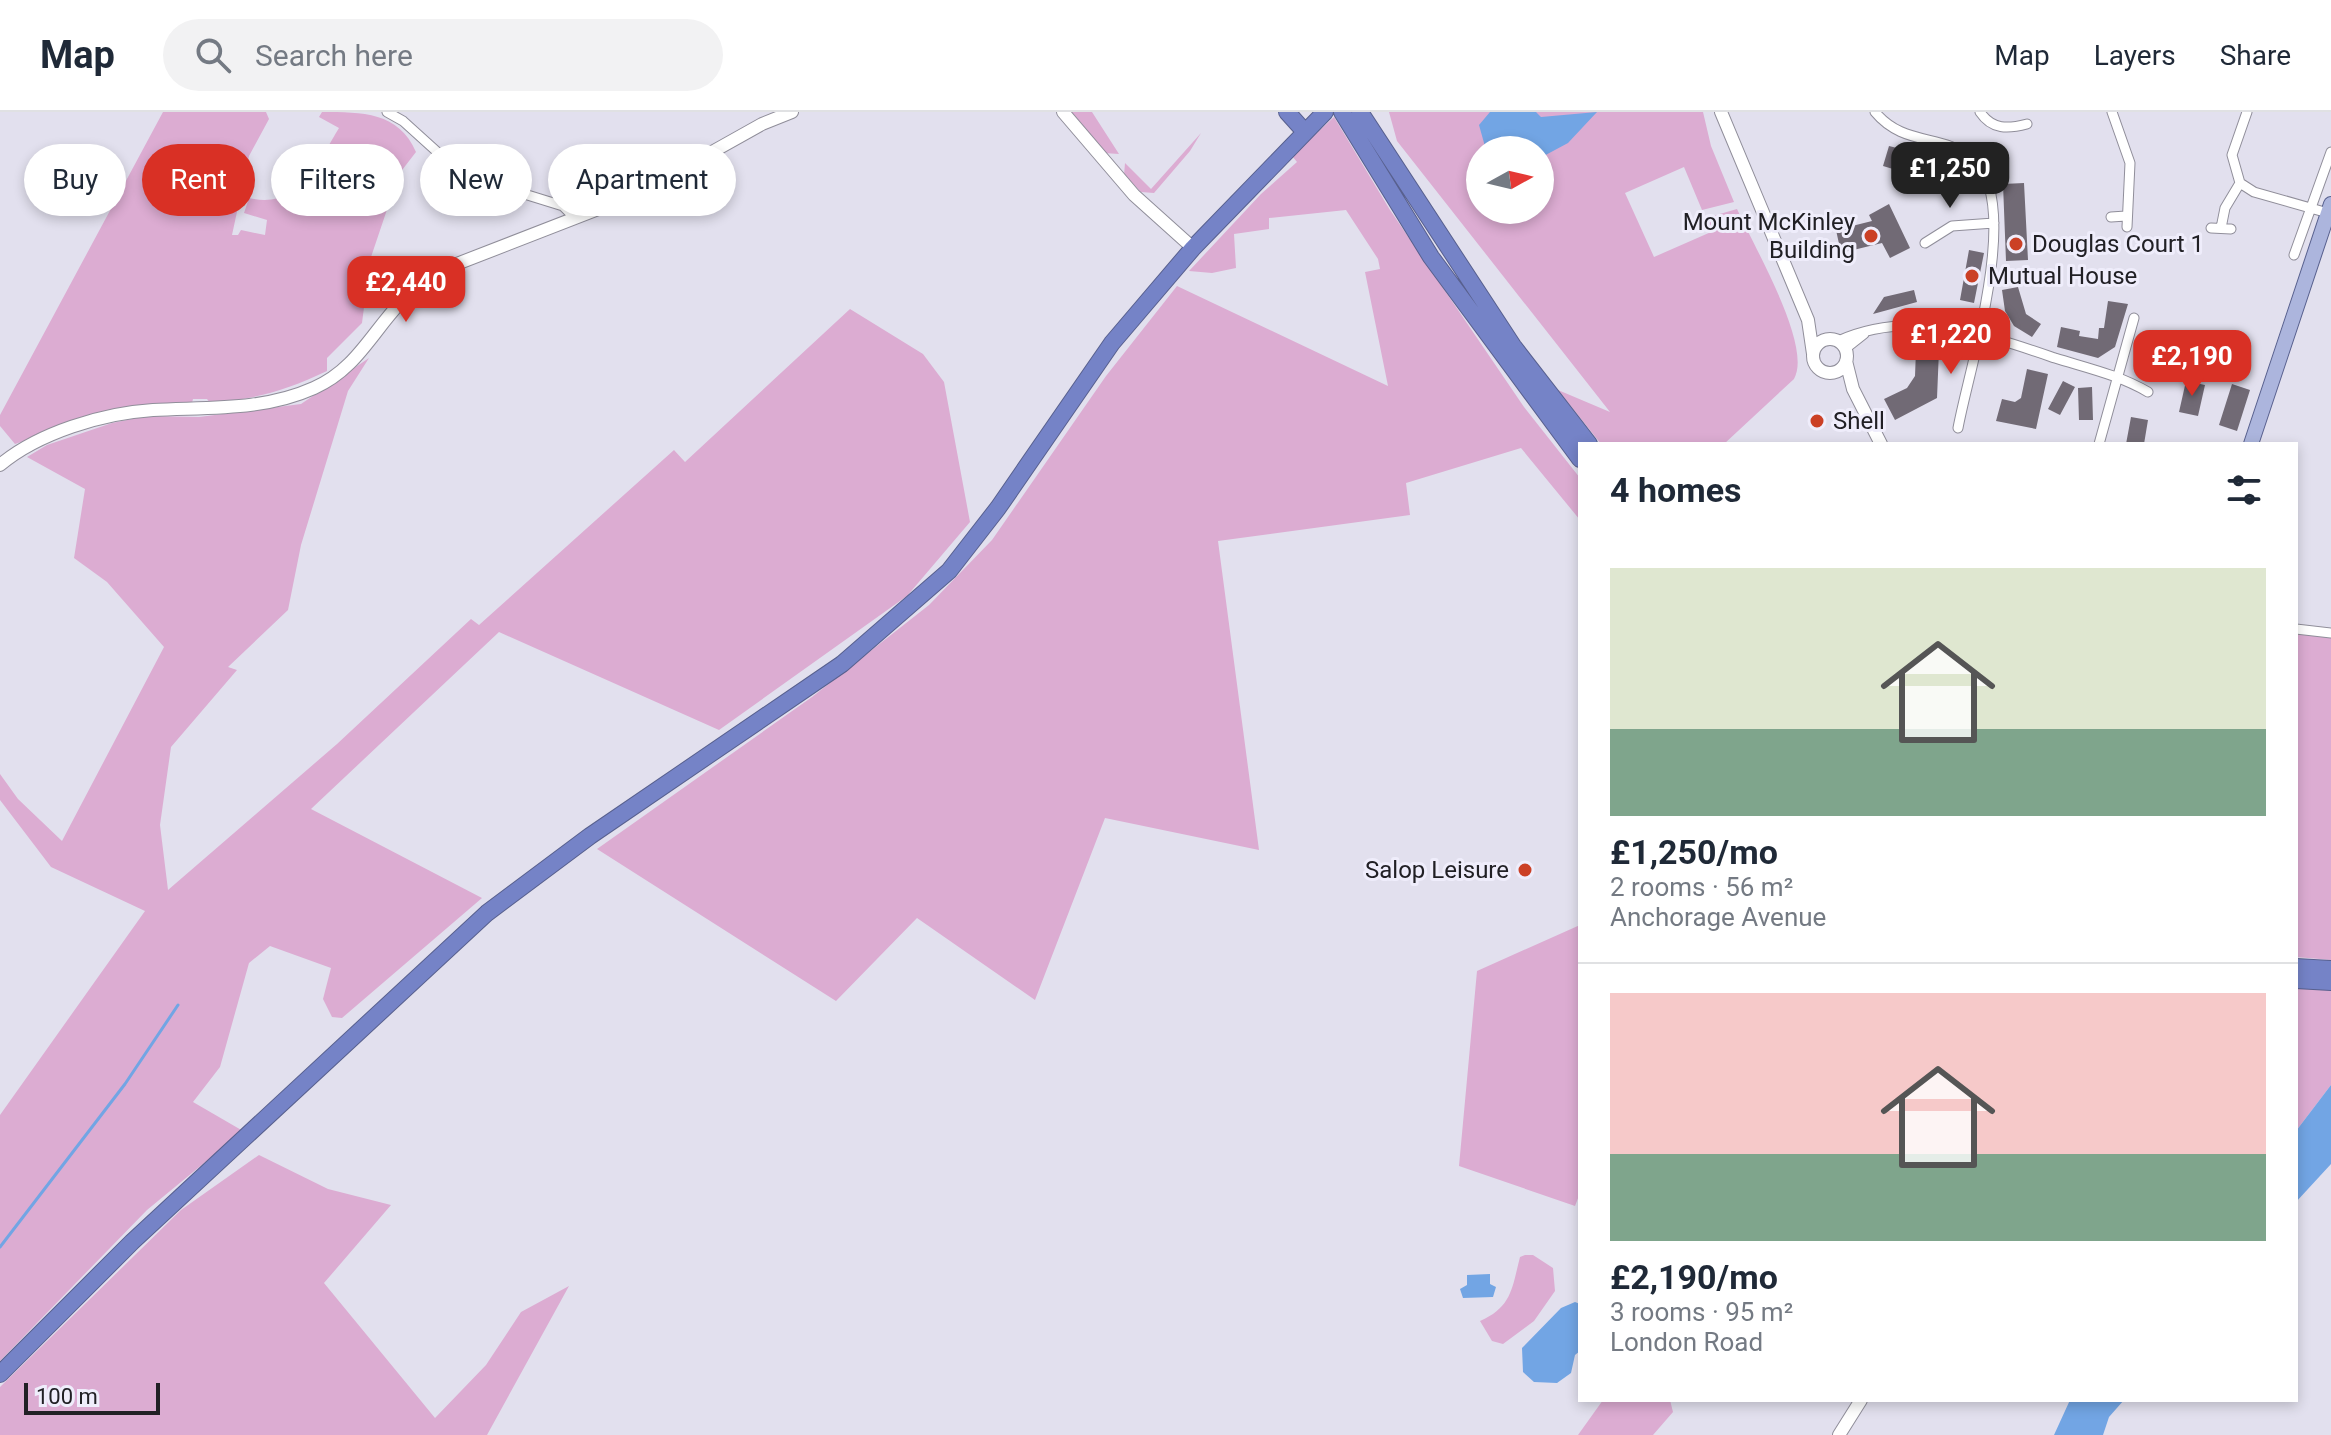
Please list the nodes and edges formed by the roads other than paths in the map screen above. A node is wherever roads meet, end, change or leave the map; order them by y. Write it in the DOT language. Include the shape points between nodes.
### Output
graph roads {
  1 [pos="387,112"];
  2 [pos="792,112"];
  3 [pos="1063,112"];
  4 [pos="1287,112"];
  5 [pos="1342,112"];
  6 [pos="1360,112"];
  7 [pos="1721,112"];
  8 [pos="1875,112"];
  9 [pos="1980,112"];
  10 [pos="2112,112"];
  11 [pos="2247,112"];
  12 [pos="1323,114"];
  13 [pos="2020,123"];
  14 [pos="1305,132"];
  15 [pos="2331,152"];
  16 [pos="2240,183"];
  17 [pos="2310,208"];
  18 [pos="2329,209"];
  19 [pos="2111,217"];
  20 [pos="575,218"];
  21 [pos="1994,223"];
  22 [pos="2221,228"];
  23 [pos="1925,243"];
  24 [pos="2294,247"];
  25 [pos="1193,248"];
  26 [pos="2134,318"];
  27 [pos="1808,320"];
  28 [pos="1978,332"];
  29 [pos="1839,348"];
  30 [pos="1813,354"];
  31 [pos="1831,373"];
  32 [pos="2116,377"];
  33 [pos="1853,389"];
  34 [pos="2148,392"];
  35 [pos="1958,428"];
  36 [pos="1587,442"];
  37 [pos="1880,442"];
  38 [pos="2100,442"];
  39 [pos="2252,442"];
  40 [pos="1578,456"];
  41 [pos="0,465"];
  42 [pos="2298,629"];
  43 [pos="2331,633"];
  44 [pos="2298,967"];
  45 [pos="2331,969"];
  46 [pos="2298,980"];
  47 [pos="2331,982"];
  48 [pos="0,1374"];
  49 [pos="1860,1402"];
  50 [pos="1839,1435"];
  1 -- 20 [label="street" via="445,159 563,206"];
  2 -- 20 [label="street" via="637,194"];
  3 -- 25 [label="street" via="1134,195"];
  4 -- 14 [label="highway"];
  5 -- 40 [label="highway" via="1431,257"];
  6 -- 36 [label="highway" via="1505,333"];
  7 -- 27 [label="street"];
  8 -- 21 [label="street" via="1895,131 1959,149 1979,165 1990,188"];
  9 -- 13 [label="street" via="1993,125"];
  10 -- 19 [label="street" via="2130,163 2126,221"];
  11 -- 16 [label="street" via="2232,155"];
  12 -- 14 [label="highway"];
  14 -- 25 [label="highway"];
  15 -- 17 [label="street"];
  16 -- 17 [label="street"];
  16 -- 22 [label="street" via="2225,208"];
  17 -- 18 [label="street"];
  17 -- 24 [label="street"];
  18 -- 39 [label="main road"];
  20 -- 41 [label="street" via="423,282 362,354 317,387 260,404 152,410 97,420 24,448"];
  21 -- 23 [label="street" via="1952,226"];
  21 -- 28 [label="street" via="1993,264"];
  25 -- 48 [label="highway" via="1112,343 949,571 842,664 487,913 132,1242"];
  26 -- 32 [label="street"];
  27 -- 29 [label="street"];
  27 -- 30 [label="street"];
  28 -- 29 [label="street" via="1925,324 1864,334"];
  28 -- 32 [label="street"];
  28 -- 35 [label="street"];
  29 -- 30 [label="street"];
  29 -- 31 [label="street" via="1840,370"];
  29 -- 33 [label="street"];
  30 -- 31 [label="street" via="1817,368"];
  31 -- 33 [label="street"];
  32 -- 34 [label="street"];
  32 -- 38 [label="street"];
  33 -- 37 [label="street"];
  42 -- 43 [label="street"];
  44 -- 45 [label="highway"];
  46 -- 47 [label="highway"];
  49 -- 50 [label="street"];
}
